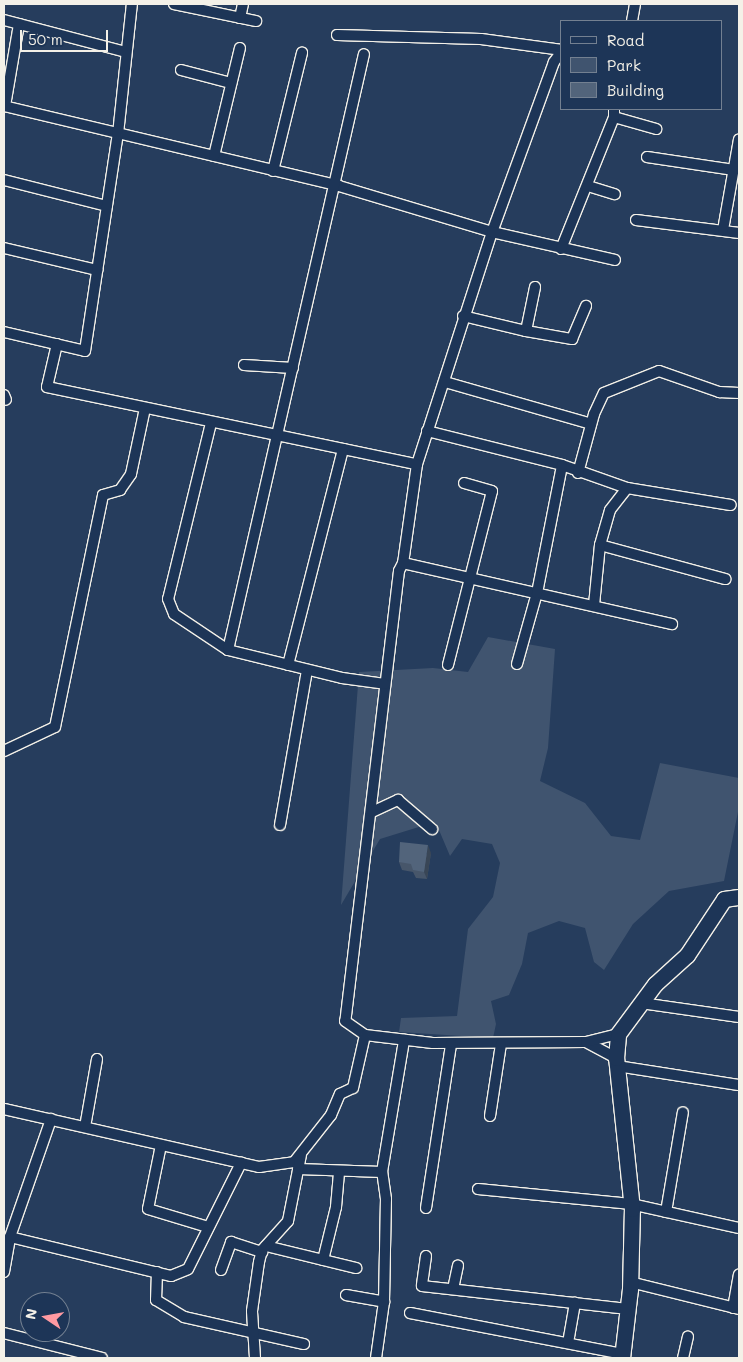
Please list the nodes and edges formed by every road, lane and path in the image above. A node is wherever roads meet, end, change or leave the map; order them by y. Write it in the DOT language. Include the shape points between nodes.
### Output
graph roads {
  1 [pos="132,4"];
  2 [pos="180,4"];
  3 [pos="243,4"];
  4 [pos="635,4"];
  5 [pos="240,18"];
  6 [pos="4,20"];
  7 [pos="632,20"];
  8 [pos="256,22"];
  9 [pos="19,24"];
  10 [pos="337,35"];
  11 [pos="240,48"];
  12 [pos="560,50"];
  13 [pos="126,52"];
  14 [pos="302,53"];
  15 [pos="560,53"];
  16 [pos="364,54"];
  17 [pos="181,70"];
  18 [pos="231,83"];
  19 [pos="5,106"];
  20 [pos="614,113"];
  21 [pos="656,129"];
  22 [pos="118,134"];
  23 [pos="739,139"];
  24 [pos="214,156"];
  25 [pos="647,157"];
  26 [pos="734,170"];
  27 [pos="273,171"];
  28 [pos="4,180"];
  29 [pos="334,186"];
  30 [pos="588,186"];
  31 [pos="615,194"];
  32 [pos="107,206"];
  33 [pos="636,220"];
  34 [pos="722,230"];
  35 [pos="492,232"];
  36 [pos="739,233"];
  37 [pos="4,248"];
  38 [pos="561,248"];
  39 [pos="615,260"];
  40 [pos="97,270"];
  41 [pos="535,288"];
  42 [pos="586,306"];
  43 [pos="463,316"];
  44 [pos="4,332"];
  45 [pos="526,332"];
  46 [pos="57,344"];
  47 [pos="244,365"];
  48 [pos="293,368"];
  49 [pos="445,382"];
  50 [pos="739,393"];
  51 [pos="145,408"];
  52 [pos="211,424"];
  53 [pos="591,424"];
  54 [pos="427,431"];
  55 [pos="278,436"];
  56 [pos="343,449"];
  57 [pos="417,464"];
  58 [pos="562,465"];
  59 [pos="578,473"];
  60 [pos="464,483"];
  61 [pos="627,488"];
  62 [pos="731,505"];
  63 [pos="600,545"];
  64 [pos="404,563"];
  65 [pos="472,576"];
  66 [pos="724,578"];
  67 [pos="537,593"];
  68 [pos="594,605"];
  69 [pos="672,624"];
  70 [pos="228,650"];
  71 [pos="517,664"];
  72 [pos="288,665"];
  73 [pos="448,665"];
  74 [pos="307,670"];
  75 [pos="385,684"];
  76 [pos="4,751"];
  77 [pos="372,812"];
  78 [pos="280,825"];
  79 [pos="432,829"];
  80 [pos="739,897"];
  81 [pos="641,1003"];
  82 [pos="739,1017"];
  83 [pos="618,1034"];
  84 [pos="365,1035"];
  85 [pos="404,1040"];
  86 [pos="586,1042"];
  87 [pos="452,1044"];
  88 [pos="501,1044"];
  89 [pos="97,1059"];
  90 [pos="616,1062"];
  91 [pos="739,1085"];
  92 [pos="4,1109"];
  93 [pos="683,1112"];
  94 [pos="490,1116"];
  95 [pos="51,1119"];
  96 [pos="85,1127"];
  97 [pos="161,1145"];
  98 [pos="301,1154"];
  99 [pos="241,1163"];
  100 [pos="298,1169"];
  101 [pos="382,1172"];
  102 [pos="339,1173"];
  103 [pos="478,1189"];
  104 [pos="631,1204"];
  105 [pos="426,1208"];
  106 [pos="666,1212"];
  107 [pos="208,1227"];
  108 [pos="739,1228"];
  109 [pos="10,1237"];
  110 [pos="264,1249"];
  111 [pos="426,1256"];
  112 [pos="323,1260"];
  113 [pos="458,1266"];
  114 [pos="356,1268"];
  115 [pos="220,1270"];
  116 [pos="4,1272"];
  117 [pos="157,1272"];
  118 [pos="739,1275"];
  119 [pos="630,1282"];
  120 [pos="454,1289"];
  121 [pos="346,1295"];
  122 [pos="384,1302"];
  123 [pos="576,1303"];
  124 [pos="736,1308"];
  125 [pos="628,1309"];
  126 [pos="410,1313"];
  127 [pos="4,1333"];
  128 [pos="254,1333"];
  129 [pos="688,1337"];
  130 [pos="568,1343"];
  131 [pos="304,1344"];
  132 [pos="622,1356"];
  133 [pos="102,1358"];
  134 [pos="255,1358"];
  135 [pos="376,1358"];
  136 [pos="683,1358"];
  1 -- 13 [label="street"];
  2 -- 5 [label="street"];
  3 -- 5 [label="street"];
  4 -- 7 [label="street"];
  5 -- 8 [label="street"];
  6 -- 9 [label="street"];
  9 -- 13 [label="street"];
  9 -- 19 [label="street"];
  10 -- 12 [label="street" via="480,39"];
  11 -- 18 [label="street"];
  13 -- 22 [label="street"];
  14 -- 27 [label="street"];
  15 -- 35 [label="street"];
  16 -- 29 [label="street"];
  17 -- 18 [label="street"];
  18 -- 24 [label="street"];
  19 -- 22 [label="street"];
  20 -- 21 [label="street"];
  20 -- 30 [label="street"];
  22 -- 24 [label="street"];
  22 -- 32 [label="street"];
  23 -- 26 [label="street"];
  24 -- 27 [label="street"];
  25 -- 26 [label="street"];
  26 -- 34 [label="street"];
  27 -- 29 [label="street"];
  28 -- 32 [label="street"];
  29 -- 35 [label="street"];
  29 -- 48 [label="street"];
  30 -- 31 [label="street"];
  30 -- 38 [label="street"];
  32 -- 40 [label="street"];
  33 -- 34 [label="street"];
  34 -- 36 [label="street"];
  35 -- 38 [label="street"];
  35 -- 43 [label="street"];
  37 -- 40 [label="street"];
  38 -- 39 [label="street"];
  40 -- 46 [label="street" via="85,351"];
  41 -- 45 [label="street"];
  42 -- 45 [label="street" via="572,339"];
  43 -- 45 [label="street"];
  43 -- 49 [label="street"];
  44 -- 46 [label="street"];
  46 -- 51 [label="street" via="47,387"];
  47 -- 48 [label="street"];
  48 -- 55 [label="street"];
  49 -- 53 [label="street"];
  49 -- 54 [label="street"];
  50 -- 53 [label="street" via="719,392 659,371 604,393"];
  51 -- 52 [label="street"];
  51 -- 76 [label="street" via="131,474 120,490 103,495 55,727"];
  52 -- 55 [label="street"];
  52 -- 70 [label="street" via="168,599 174,614"];
  53 -- 59 [label="street"];
  54 -- 57 [label="street"];
  54 -- 58 [label="street"];
  55 -- 56 [label="street"];
  55 -- 70 [label="street"];
  56 -- 57 [label="street"];
  56 -- 72 [label="street"];
  57 -- 64 [label="street"];
  58 -- 59 [label="street"];
  58 -- 67 [label="street"];
  59 -- 61 [label="street"];
  60 -- 65 [label="street" via="492,491"];
  61 -- 62 [label="street"];
  61 -- 63 [label="street" via="610,510"];
  63 -- 66 [label="street"];
  63 -- 68 [label="street"];
  64 -- 65 [label="street"];
  64 -- 75 [label="street" via="399,571"];
  65 -- 67 [label="street"];
  65 -- 73 [label="street"];
  67 -- 68 [label="street"];
  67 -- 71 [label="street"];
  68 -- 69 [label="street"];
  70 -- 72 [label="street"];
  72 -- 74 [label="street"];
  74 -- 75 [label="street"];
  74 -- 78 [label="street"];
  75 -- 77 [label="street"];
  77 -- 79 [label="street" via="398,800"];
  77 -- 84 [label="street" via="345,1021"];
  80 -- 81 [label="main road" via="724,899 687,955 655,984"];
  81 -- 82 [label="street"];
  81 -- 83 [label="main road"];
  83 -- 86 [label="street"];
  83 -- 90 [label="main road"];
  84 -- 85 [label="street"];
  84 -- 98 [label="street" via="353,1088 340,1094 331,1115"];
  85 -- 87 [label="street"];
  85 -- 101 [label="street"];
  86 -- 88 [label="street"];
  86 -- 90 [label="street"];
  87 -- 88 [label="street"];
  87 -- 105 [label="street"];
  88 -- 94 [label="street"];
  89 -- 96 [label="street"];
  90 -- 91 [label="street"];
  90 -- 104 [label="main road"];
  92 -- 95 [label="street"];
  93 -- 106 [label="street"];
  95 -- 96 [label="street"];
  95 -- 109 [label="street"];
  96 -- 97 [label="street"];
  97 -- 99 [label="street"];
  97 -- 107 [label="street" via="148,1209"];
  98 -- 99 [label="street" via="294,1162 259,1167"];
  98 -- 100 [label="street"];
  99 -- 107 [label="street"];
  100 -- 102 [label="street"];
  100 -- 110 [label="street" via="288,1221"];
  101 -- 102 [label="street"];
  101 -- 122 [label="street" via="386,1199"];
  102 -- 112 [label="street" via="336,1207"];
  103 -- 104 [label="street"];
  104 -- 106 [label="street"];
  104 -- 119 [label="main road"];
  106 -- 108 [label="street"];
  107 -- 117 [label="street" via="188,1269 170,1276"];
  109 -- 116 [label="street"];
  109 -- 117 [label="street"];
  110 -- 112 [label="street"];
  110 -- 115 [label="street" via="231,1242"];
  110 -- 128 [label="street" via="252,1311"];
  111 -- 120 [label="street" via="422,1286"];
  112 -- 114 [label="street"];
  113 -- 120 [label="street"];
  117 -- 128 [label="street" via="156,1300 177,1313"];
  118 -- 124 [label="street"];
  119 -- 124 [label="street"];
  119 -- 125 [label="main road"];
  120 -- 123 [label="street"];
  121 -- 122 [label="street"];
  122 -- 135 [label="street"];
  123 -- 125 [label="street"];
  123 -- 130 [label="street"];
  125 -- 132 [label="main road"];
  126 -- 130 [label="street"];
  127 -- 133 [label="street"];
  128 -- 131 [label="street"];
  128 -- 134 [label="street"];
  129 -- 136 [label="street"];
  130 -- 132 [label="street"];
}
